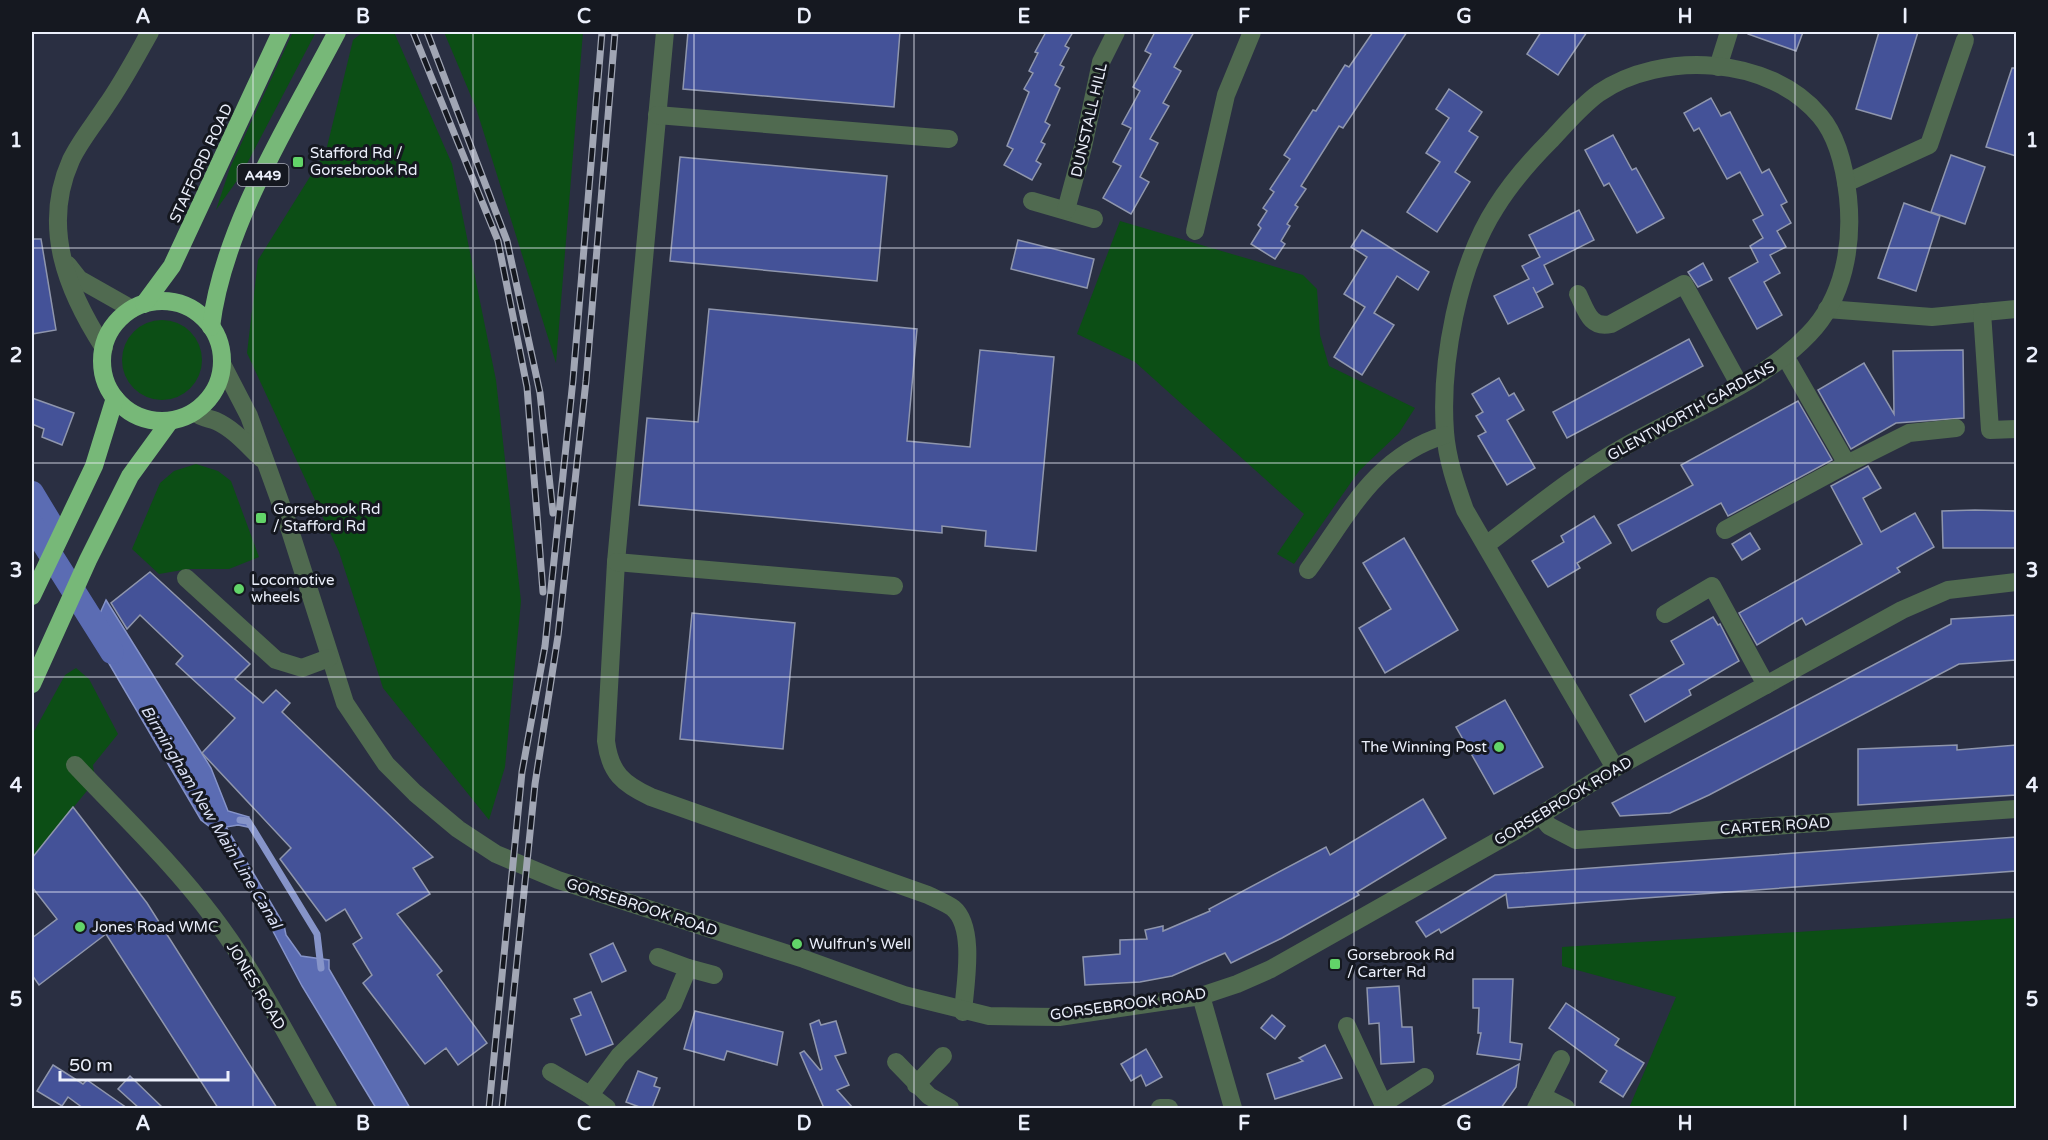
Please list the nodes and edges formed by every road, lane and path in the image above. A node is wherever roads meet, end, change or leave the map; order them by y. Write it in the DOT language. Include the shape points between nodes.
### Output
graph roads {
  1 [pos="150,32"];
  2 [pos="281,32"];
  3 [pos="337,32"];
  4 [pos="665,32"];
  5 [pos="1116,32"];
  6 [pos="1252,32"];
  7 [pos="1729,32"];
  8 [pos="1965,40"];
  9 [pos="1718,67"];
  10 [pos="657,115"];
  11 [pos="949,138"];
  12 [pos="1846,183"];
  13 [pos="1032,201"];
  14 [pos="1066,210"];
  15 [pos="1094,219"];
  16 [pos="1195,231"];
  17 [pos="63,259"];
  18 [pos="1578,294"];
  19 [pos="138,306"];
  20 [pos="1827,309"];
  21 [pos="2016,309"];
  22 [pos="1982,312"];
  23 [pos="212,327"];
  24 [pos="104,348"];
  25 [pos="1785,356"];
  26 [pos="222,364"];
  27 [pos="1739,384"];
  28 [pos="115,398"];
  29 [pos="194,412"];
  30 [pos="170,421"];
  31 [pos="1956,428"];
  32 [pos="2016,429"];
  33 [pos="1445,435"];
  34 [pos="263,460"];
  35 [pos="1847,464"];
  36 [pos="1725,530"];
  37 [pos="1486,545"];
  38 [pos="616,562"];
  39 [pos="1308,570"];
  40 [pos="186,578"];
  41 [pos="2016,582"];
  42 [pos="35,584"];
  43 [pos="894,586"];
  44 [pos="1665,614"];
  45 [pos="329,658"];
  46 [pos="32,684"];
  47 [pos="1766,685"];
  48 [pos="75,765"];
  49 [pos="1615,768"];
  50 [pos="2016,809"];
  51 [pos="1541,816"];
  52 [pos="658,957"];
  53 [pos="688,968"];
  54 [pos="714,975"];
  55 [pos="1201,996"];
  56 [pos="963,1012"];
  57 [pos="1347,1026"];
  58 [pos="943,1056"];
  59 [pos="1561,1059"];
  60 [pos="896,1062"];
  61 [pos="551,1072"];
  62 [pos="1425,1077"];
  63 [pos="916,1085"];
  64 [pos="590,1095"];
  65 [pos="1539,1102"];
  66 [pos="1384,1106"];
  67 [pos="328,1108"];
  68 [pos="608,1108"];
  69 [pos="950,1108"];
  70 [pos="1160,1108"];
  71 [pos="1169,1108"];
  72 [pos="1233,1108"];
  73 [pos="1566,1108"];
  1 -- 17 [label="street" via="124,81 72,159 60,193 57,218"];
  2 -- 19 [label="highway, STAFFORD ROAD / A449" via="172,266"];
  3 -- 23 [label="highway, A449" via="249,201 228,251 214,301"];
  4 -- 10 [label="street"];
  5 -- 14 [label="street, DUNSTALL HILL" via="1101,62"];
  6 -- 16 [label="street" via="1226,95"];
  7 -- 9 [label="street"];
  8 -- 12 [label="street" via="1929,144"];
  9 -- 12 [label="street, GLENTWORTH GARDENS" via="1762,75 1784,86 1821,116 1841,159"];
  9 -- 33 [label="street, GLENTWORTH GARDENS" via="1680,66 1650,72 1600,93 1534,157 1495,208 1474,253 1452,328"];
  10 -- 11 [label="street"];
  10 -- 38 [label="street"];
  12 -- 20 [label="street, GLENTWORTH GARDENS" via="1851,221 1847,261"];
  13 -- 14 [label="street"];
  14 -- 15 [label="street"];
  17 -- 19 [label="street" via="79,279"];
  17 -- 24 [label="street" via="80,310"];
  18 -- 27 [label="street" via="1593,322 1601,326 1684,284"];
  19 -- 23 [label="highway" via="163,301 182,304"];
  19 -- 24 [label="highway, STAFFORD ROAD" via="114,326"];
  20 -- 22 [label="street" via="1932,317"];
  20 -- 25 [label="street, GLENTWORTH GARDENS" via="1812,332"];
  21 -- 22 [label="street"];
  22 -- 32 [label="street" via="1990,430"];
  23 -- 26 [label="highway"];
  24 -- 28 [label="highway" via="104,375"];
  25 -- 27 [label="street, GLENTWORTH GARDENS"];
  25 -- 35 [label="street"];
  26 -- 29 [label="highway" via="218,383"];
  26 -- 34 [label="street, GORSEBROOK ROAD" via="249,416"];
  27 -- 37 [label="street, GLENTWORTH GARDENS" via="1619,449"];
  28 -- 30 [label="highway" via="150,420"];
  28 -- 42 [label="highway" via="94,466"];
  29 -- 30 [label="highway"];
  29 -- 34 [label="street" via="236,435"];
  30 -- 46 [label="highway" via="130,476"];
  31 -- 35 [label="street" via="1909,433"];
  33 -- 37 [label="street, GLENTWORTH GARDENS" via="1465,510"];
  33 -- 39 [label="street" via="1420,442 1375,477"];
  34 -- 45 [label="street, GORSEBROOK ROAD" via="287,521"];
  35 -- 36 [label="street"];
  37 -- 49 [label="street, GLENTWORTH GARDENS"];
  38 -- 43 [label="street"];
  38 -- 56 [label="street" via="606,741 608,759 617,774 632,788 651,797 928,895 954,909 964,925 968,947"];
  40 -- 45 [label="street" via="276,660 302,668"];
  41 -- 47 [label="street, GORSEBROOK ROAD" via="1974,585 1926,598"];
  44 -- 47 [label="street" via="1713,586"];
  45 -- 56 [label="street, GORSEBROOK ROAD" via="345,703 386,764 458,829 496,854 558,880"];
  47 -- 49 [label="street, GORSEBROOK ROAD"];
  48 -- 67 [label="street, JONES ROAD" via="175,870 214,918 250,971"];
  49 -- 51 [label="street, GORSEBROOK ROAD"];
  50 -- 51 [label="street, CARTER ROAD" via="1576,840"];
  51 -- 55 [label="street, GORSEBROOK ROAD" via="1271,969"];
  52 -- 53 [label="street"];
  53 -- 54 [label="street"];
  53 -- 64 [label="street" via="673,1004 619,1056"];
  55 -- 56 [label="street, GORSEBROOK ROAD" via="1059,1017"];
  55 -- 72 [label="street"];
  57 -- 66 [label="street"];
  58 -- 63 [label="street"];
  59 -- 65 [label="street"];
  60 -- 63 [label="street"];
  61 -- 64 [label="street"];
  62 -- 66 [label="street"];
  63 -- 69 [label="street"];
  64 -- 68 [label="street"];
  65 -- 73 [label="street"];
  70 -- 71 [label="street"];
}
